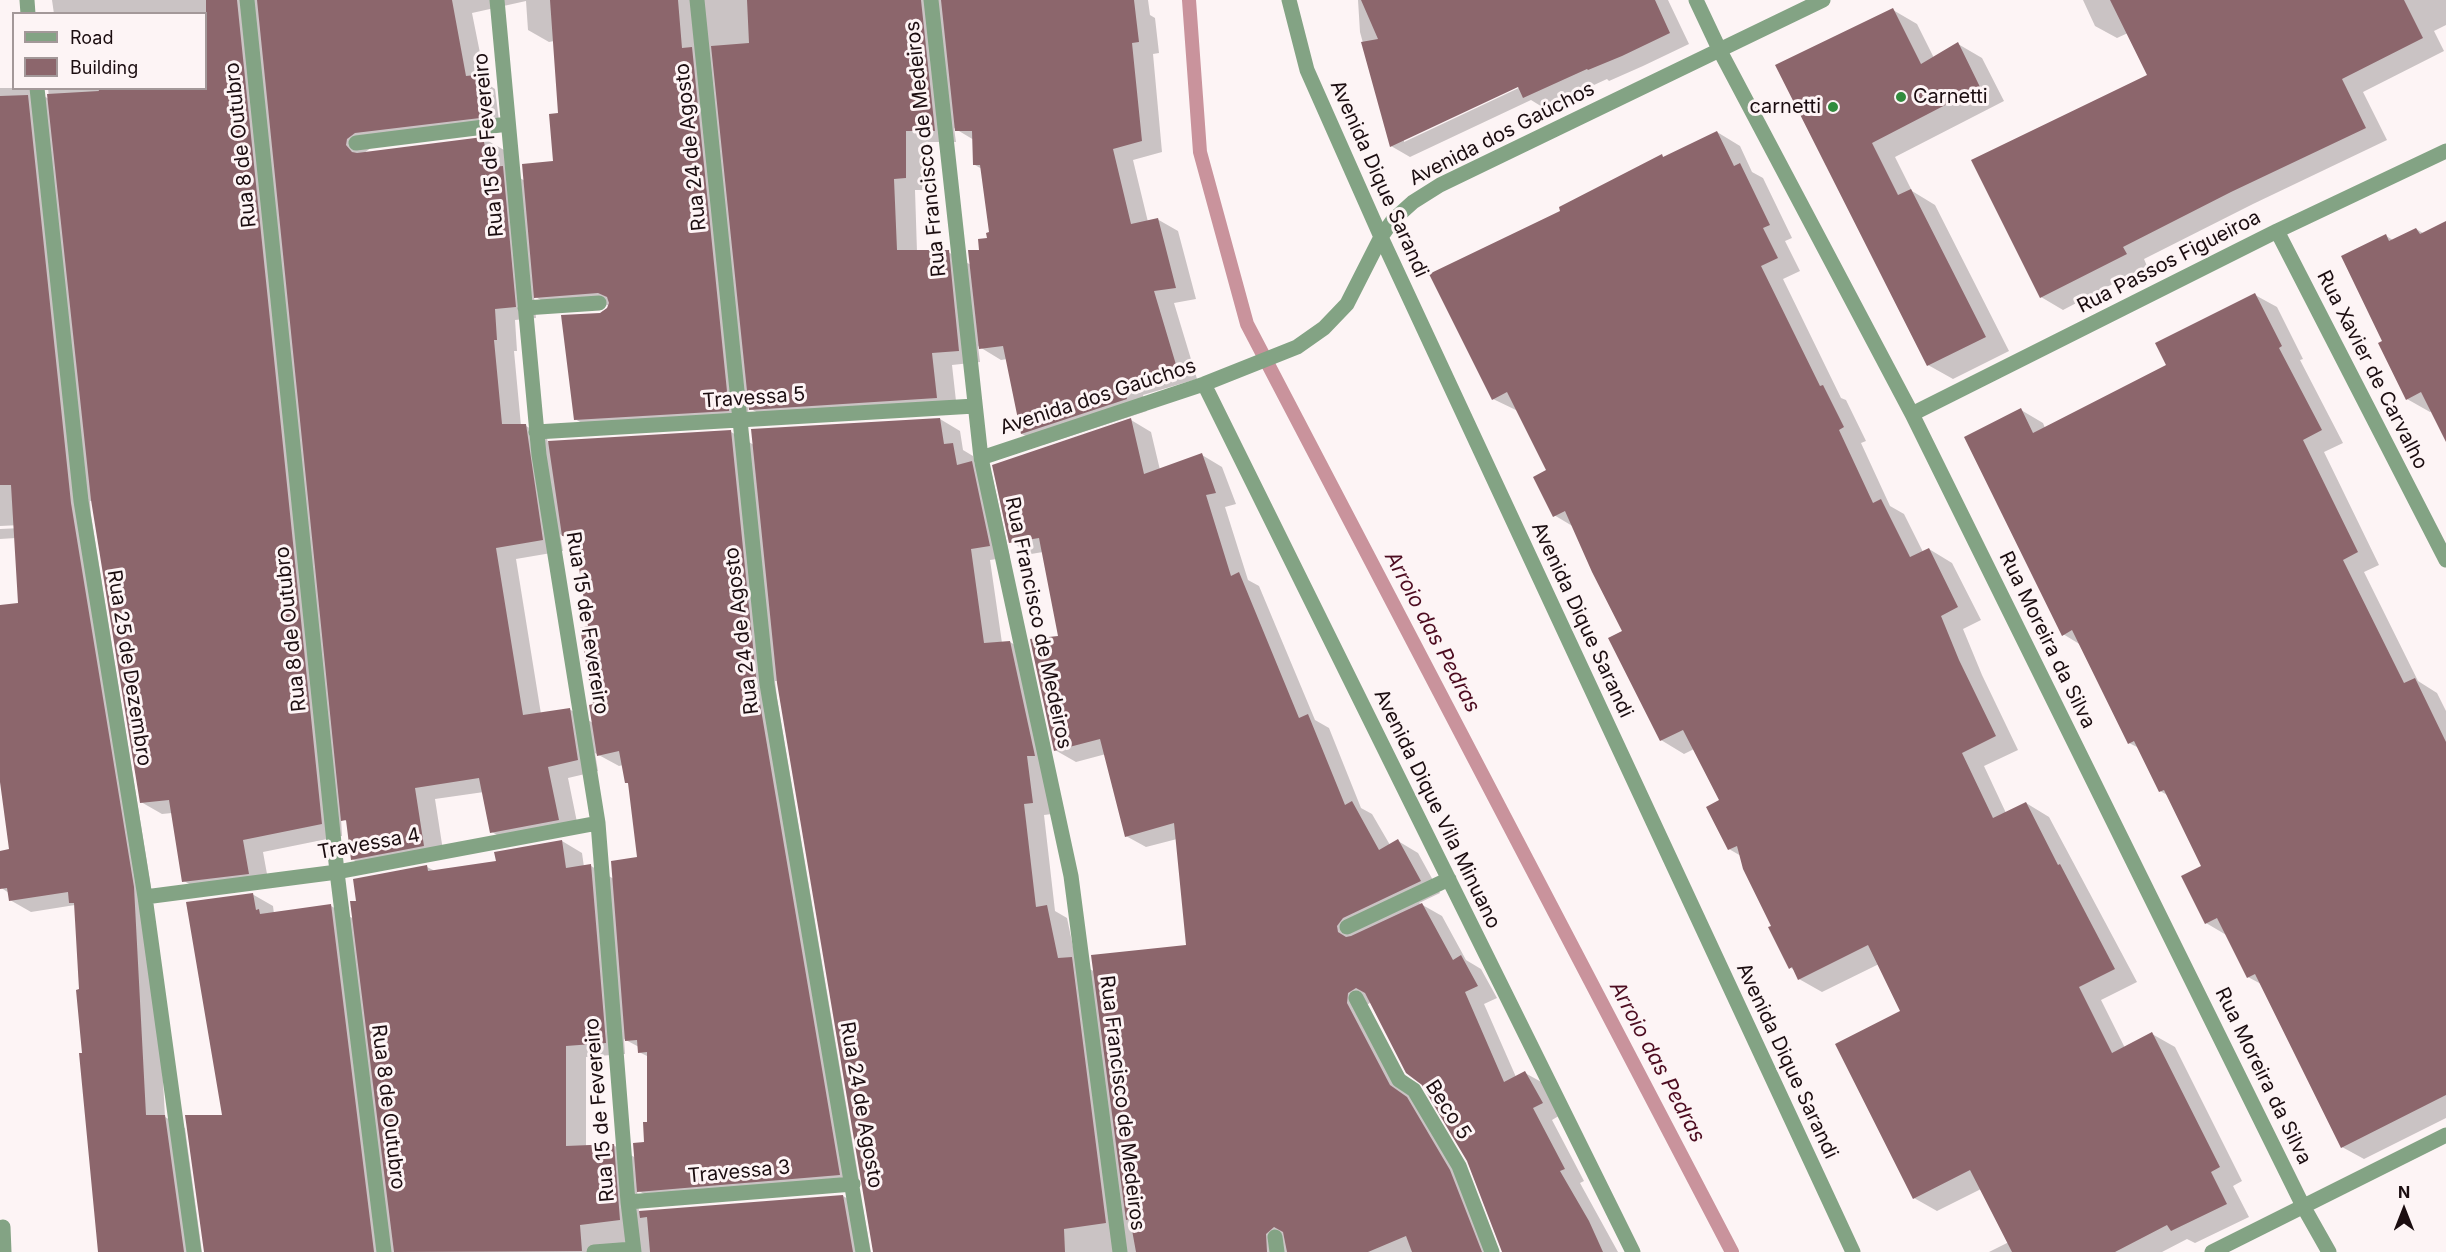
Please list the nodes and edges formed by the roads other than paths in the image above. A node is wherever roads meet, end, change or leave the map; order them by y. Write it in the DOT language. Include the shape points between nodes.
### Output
graph roads {
  1 [pos="247,0"];
  2 [pos="497,0"];
  3 [pos="697,0"];
  4 [pos="931,0"];
  5 [pos="1290,0"];
  6 [pos="1696,0"];
  7 [pos="1822,0"];
  8 [pos="1720,51"];
  9 [pos="36,90"];
  10 [pos="508,124"];
  11 [pos="356,143"];
  12 [pos="2446,151"];
  13 [pos="2277,231"];
  14 [pos="1381,237"];
  15 [pos="599,303"];
  16 [pos="525,308"];
  17 [pos="1204,384"];
  18 [pos="975,406"];
  19 [pos="1912,414"];
  20 [pos="740,420"];
  21 [pos="536,432"];
  22 [pos="981,458"];
  23 [pos="2446,561"];
  24 [pos="598,824"];
  25 [pos="337,872"];
  26 [pos="1449,879"];
  27 [pos="145,897"];
  28 [pos="1347,927"];
  29 [pos="1356,998"];
  30 [pos="2446,1136"];
  31 [pos="853,1184"];
  32 [pos="628,1202"];
  33 [pos="2303,1206"];
  34 [pos="3,1227"];
  35 [pos="634,1250"];
  36 [pos="3,1252"];
  37 [pos="194,1252"];
  38 [pos="384,1252"];
  39 [pos="594,1252"];
  40 [pos="863,1252"];
  41 [pos="1120,1252"];
  42 [pos="1492,1252"];
  43 [pos="1633,1252"];
  44 [pos="1853,1252"];
  45 [pos="2212,1252"];
  46 [pos="2329,1252"];
  1 -- 25 [label="street, Rua 8 de Outubro"];
  2 -- 10 [label="street, Rua 15 de Fevereiro"];
  3 -- 20 [label="street, Rua 24 de Agosto"];
  4 -- 18 [label="street, Rua Francisco de Medeiros"];
  5 -- 14 [label="street, Avenida Dique Sarandi" via="1307,70"];
  6 -- 8 [label="street, Rua Moreira da Silva"];
  7 -- 8 [label="street, Avenida dos Gaúchos"];
  8 -- 14 [label="street, Avenida dos Gaúchos" via="1440,185 1413,202"];
  8 -- 19 [label="street, Rua Moreira da Silva"];
  9 -- 27 [label="street, Rua 25 de Dezembro" via="81,501"];
  10 -- 11 [label="street"];
  10 -- 16 [label="street, Rua 15 de Fevereiro"];
  12 -- 13 [label="street, Rua Passos Figueiroa"];
  13 -- 19 [label="street, Rua Passos Figueiroa"];
  13 -- 23 [label="street, Rua Xavier de Carvalho"];
  14 -- 17 [label="street, Avenida dos Gaúchos" via="1347,304 1324,328 1297,347"];
  14 -- 44 [label="street, Avenida Dique Sarandi"];
  15 -- 16 [label="street"];
  16 -- 21 [label="street, Rua 15 de Fevereiro"];
  17 -- 22 [label="street, Avenida dos Gaúchos"];
  17 -- 26 [label="street, Avenida Dique Vila Minuano"];
  18 -- 20 [label="street, Travessa 5"];
  18 -- 22 [label="street, Rua Francisco de Medeiros"];
  19 -- 33 [label="street, Rua Moreira da Silva"];
  20 -- 21 [label="street, Travessa 5"];
  20 -- 31 [label="street, Rua 24 de Agosto" via="767,684"];
  21 -- 24 [label="street, Rua 15 de Fevereiro"];
  22 -- 41 [label="street, Rua Francisco de Medeiros" via="1071,876"];
  24 -- 25 [label="street, Travessa 4"];
  24 -- 32 [label="street, Rua 15 de Fevereiro"];
  25 -- 27 [label="street, Travessa 4"];
  25 -- 38 [label="street, Rua 8 de Outubro"];
  26 -- 28 [label="street"];
  26 -- 43 [label="street, Avenida Dique Vila Minuano"];
  27 -- 37 [label="street, Rua 25 de Dezembro"];
  29 -- 42 [label="street, Beco 5" via="1399,1080 1414,1090 1459,1166"];
  30 -- 33 [label="street"];
  31 -- 32 [label="street, Travessa 3"];
  31 -- 40 [label="street, Rua 24 de Agosto"];
  32 -- 35 [label="street, Rua 15 de Fevereiro"];
  33 -- 45 [label="street"];
  33 -- 46 [label="street, Rua Moreira da Silva"];
  34 -- 36 [label="street"];
  35 -- 39 [label="street"];
}
